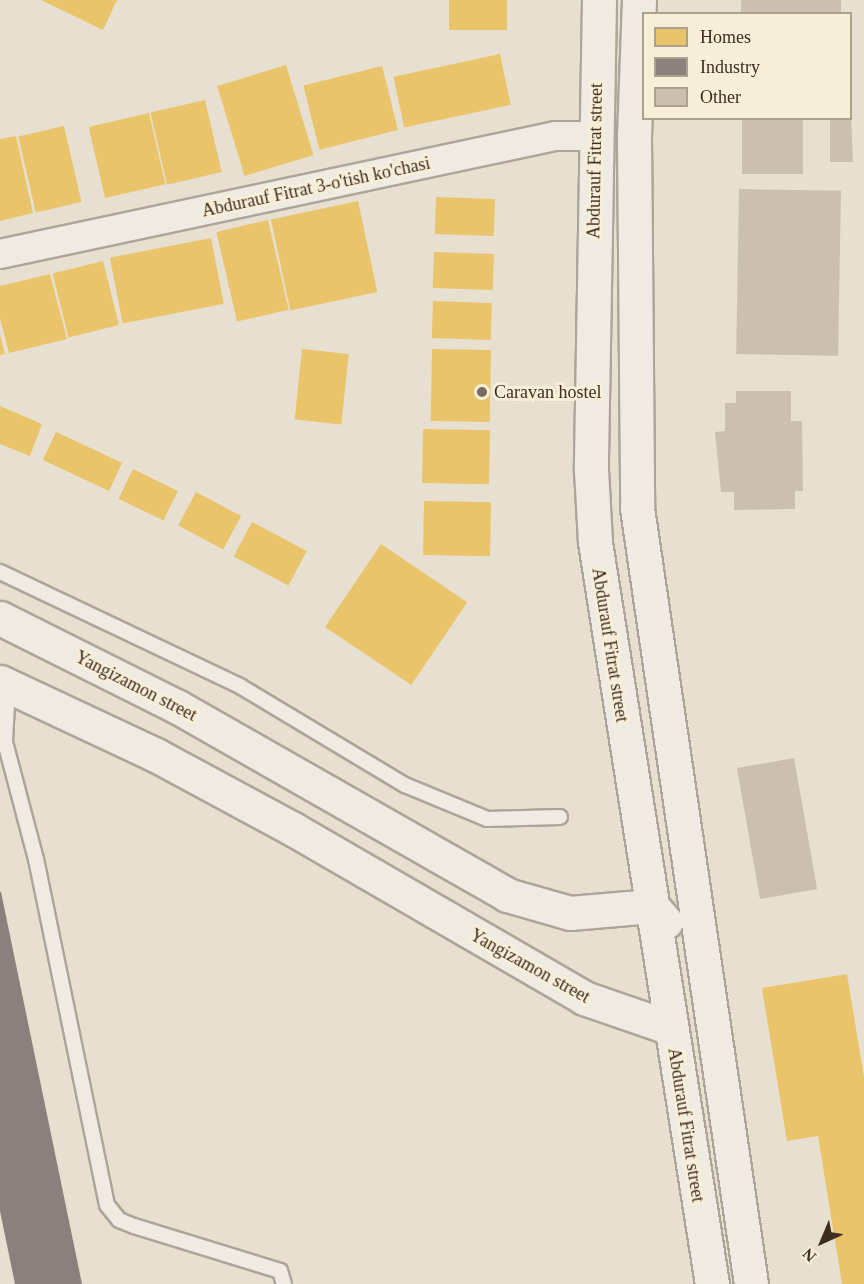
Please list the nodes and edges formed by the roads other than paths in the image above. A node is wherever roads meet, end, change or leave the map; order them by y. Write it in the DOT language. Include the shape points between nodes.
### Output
graph roads {
  1 [pos="599,0"];
  2 [pos="639,0"];
  3 [pos="595,136"];
  4 [pos="634,137"];
  5 [pos="0,254"];
  6 [pos="0,572"];
  7 [pos="0,618"];
  8 [pos="4,684"];
  9 [pos="560,817"];
  10 [pos="651,906"];
  11 [pos="707,968"];
  12 [pos="671,1028"];
  13 [pos="284,1284"];
  14 [pos="712,1284"];
  15 [pos="751,1284"];
  1 -- 3 [label="main road, Abdurauf Fitrat street"];
  2 -- 4 [label="main road"];
  3 -- 4 [label="main road, Abdurauf Fitrat 3-o'tish ko'chasi"];
  3 -- 5 [label="street, Abdurauf Fitrat 3-o'tish ko'chasi" via="555,136"];
  3 -- 10 [label="main road, Abdurauf Fitrat street" via="592,506"];
  4 -- 11 [label="main road" via="637,508"];
  6 -- 9 [label="lane" via="240,686 405,785 487,819"];
  7 -- 10 [label="main road, Yangizamon street" via="178,707 507,896 570,913"];
  8 -- 12 [label="main road, Yangizamon street" via="205,781 574,993"];
  8 -- 13 [label="lane" via="5,742 36,859 107,1205 118,1220 279,1270"];
  10 -- 11 [label="main road"];
  10 -- 12 [label="main road, Abdurauf Fitrat street"];
  11 -- 12 [label="main road"];
  11 -- 15 [label="main road"];
  12 -- 14 [label="main road, Abdurauf Fitrat street"];
}
